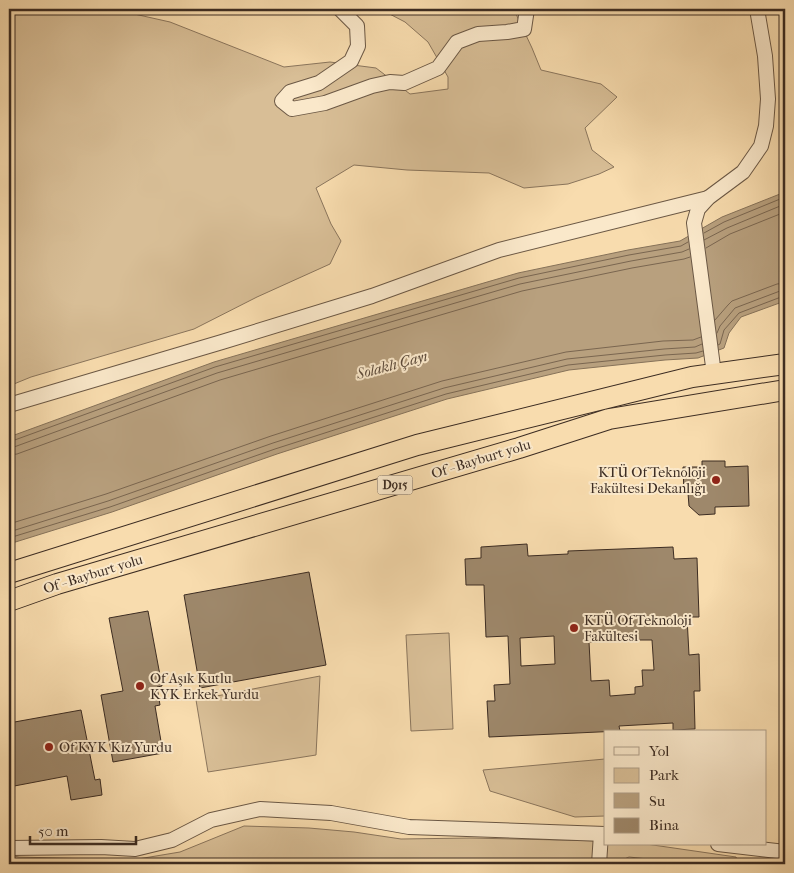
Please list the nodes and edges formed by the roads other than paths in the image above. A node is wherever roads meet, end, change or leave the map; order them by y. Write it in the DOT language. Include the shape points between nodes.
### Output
graph roads {
  1 [pos="340,9"];
  2 [pos="526,9"];
  3 [pos="757,9"];
  4 [pos="708,198"];
  5 [pos="785,364"];
  6 [pos="713,368"];
  7 [pos="785,390"];
  8 [pos="9,405"];
  9 [pos="9,573"];
  10 [pos="9,601"];
  11 [pos="603,834"];
  12 [pos="735,846"];
  13 [pos="9,848"];
  14 [pos="785,852"];
  15 [pos="600,864"];
  1 -- 2 [label="street" via="357,26 358,46 351,61 318,83 290,92 282,101 292,109 325,103 372,86 404,83 438,68 456,42 478,34 524,29"];
  3 -- 4 [label="street" via="765,56 766,126 760,146 743,172"];
  4 -- 6 [label="street" via="698,209 694,223"];
  4 -- 8 [label="street" via="499,250 372,296"];
  5 -- 6 [label="highway, Of - Bayburt yolu / D915"];
  6 -- 9 [label="highway, Of - Bayburt yolu / D915" via="683,380 417,445"];
  7 -- 10 [label="highway, Of - Bayburt yolu / D915" via="609,419"];
  11 -- 13 [label="street" via="409,827 331,813 260,809 211,820 172,840 135,849"];
  11 -- 15 [label="street"];
  12 -- 14 [label="street"];
}
